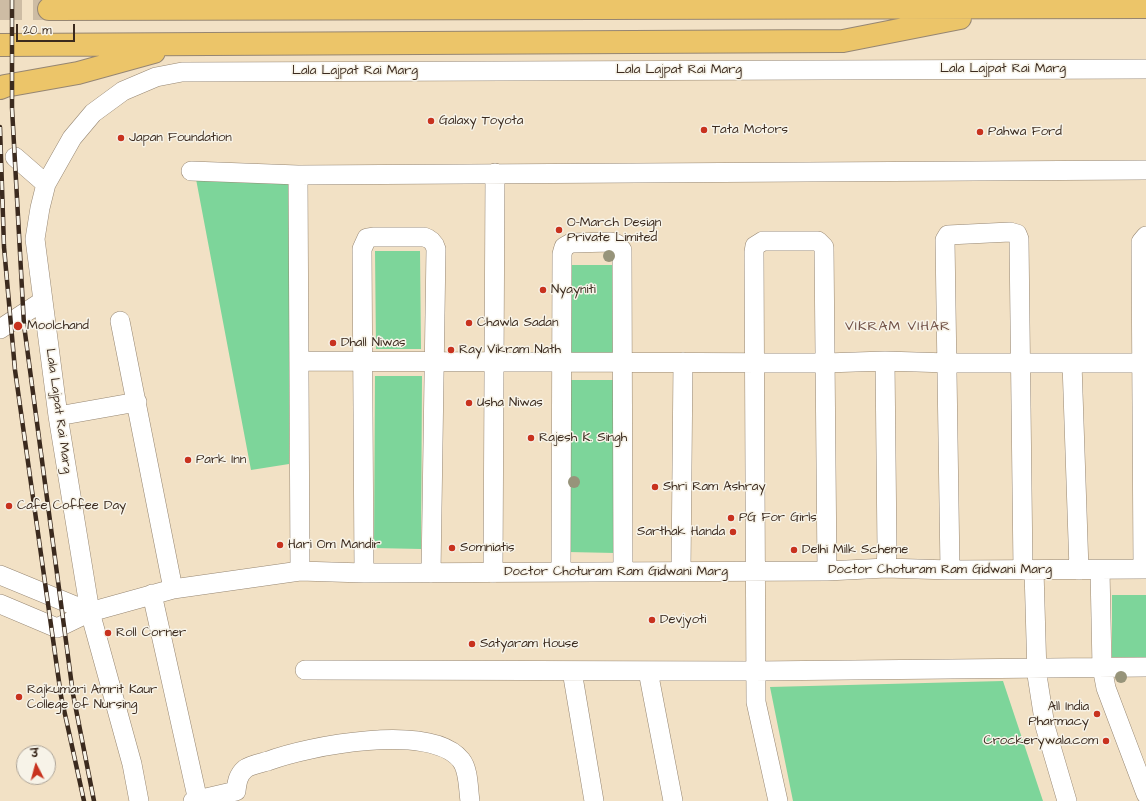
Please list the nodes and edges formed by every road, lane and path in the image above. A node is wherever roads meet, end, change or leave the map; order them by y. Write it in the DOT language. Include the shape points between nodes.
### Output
graph roads {
  1 [pos="1146,7"];
  2 [pos="1010,8"];
  3 [pos="49,9"];
  4 [pos="419,44"];
  5 [pos="0,45"];
  6 [pos="182,45"];
  7 [pos="1146,69"];
  8 [pos="420,71"];
  9 [pos="0,88"];
  10 [pos="14,158"];
  11 [pos="1146,170"];
  12 [pos="191,171"];
  13 [pos="495,174"];
  14 [pos="298,175"];
  15 [pos="46,184"];
  16 [pos="1146,236"];
  17 [pos="43,301"];
  18 [pos="120,321"];
  19 [pos="0,329"];
  20 [pos="299,361"];
  21 [pos="362,361"];
  22 [pos="435,361"];
  23 [pos="886,361"];
  24 [pos="495,362"];
  25 [pos="562,362"];
  26 [pos="622,362"];
  27 [pos="683,362"];
  28 [pos="754,362"];
  29 [pos="826,363"];
  30 [pos="948,363"];
  31 [pos="1021,363"];
  32 [pos="1072,363"];
  33 [pos="1144,363"];
  34 [pos="137,402"];
  35 [pos="58,416"];
  36 [pos="886,568"];
  37 [pos="1145,569"];
  38 [pos="950,570"];
  39 [pos="1029,570"];
  40 [pos="1079,570"];
  41 [pos="1100,570"];
  42 [pos="681,571"];
  43 [pos="754,571"];
  44 [pos="827,571"];
  45 [pos="300,572"];
  46 [pos="431,572"];
  47 [pos="561,572"];
  48 [pos="624,572"];
  49 [pos="364,573"];
  50 [pos="493,573"];
  51 [pos="0,575"];
  52 [pos="173,589"];
  53 [pos="152,594"];
  54 [pos="0,604"];
  55 [pos="90,612"];
  56 [pos="1036,667"];
  57 [pos="1102,667"];
  58 [pos="1146,667"];
  59 [pos="305,670"];
  60 [pos="572,670"];
  61 [pos="648,670"];
  62 [pos="755,671"];
  63 [pos="1140,761"];
  64 [pos="1146,794"];
  65 [pos="139,801"];
  66 [pos="196,801"];
  67 [pos="470,801"];
  68 [pos="594,801"];
  69 [pos="673,801"];
  70 [pos="778,801"];
  71 [pos="1067,801"];
  1 -- 2 [label="main road"];
  2 -- 3 [label="main road"];
  2 -- 4 [label="main road" via="843,41"];
  4 -- 6 [label="main road"];
  4 -- 8 [label="street"];
  5 -- 6 [label="main road"];
  6 -- 9 [label="main road" via="78,73"];
  7 -- 8 [label="street, Lala Lajpat Rai Marg"];
  8 -- 15 [label="street, Lala Lajpat Rai Marg" via="182,72 156,77 124,91 93,113 72,138"];
  10 -- 15 [label="street"];
  11 -- 13 [label="street"];
  12 -- 14 [label="street"];
  13 -- 14 [label="street"];
  13 -- 24 [label="street"];
  14 -- 20 [label="street"];
  15 -- 17 [label="street, Lala Lajpat Rai Marg" via="35,239"];
  16 -- 33 [label="street" via="1140,242"];
  17 -- 19 [label="street"];
  17 -- 35 [label="street, Lala Lajpat Rai Marg"];
  18 -- 34 [label="street"];
  20 -- 21 [label="street"];
  20 -- 45 [label="street"];
  21 -- 22 [label="street"];
  21 -- 22 [label="street" via="362,249 367,238 373,237 424,237 434,242"];
  21 -- 49 [label="street"];
  22 -- 24 [label="street"];
  22 -- 46 [label="street"];
  23 -- 29 [label="street"];
  23 -- 30 [label="street"];
  23 -- 36 [label="street"];
  24 -- 25 [label="street"];
  24 -- 50 [label="street"];
  25 -- 26 [label="street"];
  25 -- 26 [label="street" via="564,247 571,243 611,242 622,250"];
  25 -- 47 [label="street"];
  26 -- 27 [label="street"];
  26 -- 48 [label="street"];
  27 -- 28 [label="street"];
  27 -- 42 [label="street"];
  28 -- 29 [label="street"];
  28 -- 29 [label="street" via="755,246 762,241 813,241 822,244 825,251"];
  28 -- 43 [label="street"];
  29 -- 44 [label="street"];
  30 -- 31 [label="street"];
  30 -- 31 [label="street" via="946,237 952,234 1010,232 1017,234 1019,239"];
  30 -- 38 [label="street"];
  31 -- 32 [label="street"];
  31 -- 39 [label="street"];
  32 -- 33 [label="street"];
  32 -- 40 [label="street"];
  33 -- 37 [label="street"];
  34 -- 35 [label="street"];
  34 -- 52 [label="street"];
  35 -- 55 [label="street, Lala Lajpat Rai Marg"];
  36 -- 38 [label="street, Doctor Choturam Ram Gidwani Marg"];
  36 -- 44 [label="street, Doctor Choturam Ram Gidwani Marg"];
  37 -- 41 [label="street, Doctor Choturam Ram Gidwani Marg"];
  38 -- 39 [label="street, Doctor Choturam Ram Gidwani Marg"];
  39 -- 40 [label="street, Doctor Choturam Ram Gidwani Marg"];
  39 -- 56 [label="street"];
  40 -- 41 [label="street, Doctor Choturam Ram Gidwani Marg"];
  41 -- 57 [label="street"];
  42 -- 43 [label="street, Doctor Choturam Ram Gidwani Marg"];
  42 -- 48 [label="street, Doctor Choturam Ram Gidwani Marg"];
  43 -- 44 [label="street, Doctor Choturam Ram Gidwani Marg"];
  43 -- 62 [label="street"];
  45 -- 49 [label="street, Doctor Choturam Ram Gidwani Marg"];
  45 -- 52 [label="street, Doctor Choturam Ram Gidwani Marg"];
  46 -- 49 [label="street, Doctor Choturam Ram Gidwani Marg"];
  46 -- 50 [label="street, Doctor Choturam Ram Gidwani Marg"];
  47 -- 48 [label="street, Doctor Choturam Ram Gidwani Marg"];
  47 -- 50 [label="street, Doctor Choturam Ram Gidwani Marg"];
  51 -- 55 [label="street"];
  52 -- 53 [label="street, Doctor Choturam Ram Gidwani Marg"];
  53 -- 55 [label="street, Doctor Choturam Ram Gidwani Marg"];
  53 -- 66 [label="street"];
  54 -- 55 [label="street, Doctor Choturam Ram Gidwani Marg" via="57,628"];
  55 -- 65 [label="street, Lala Lajpat Rai Marg" via="132,764"];
  56 -- 57 [label="street"];
  56 -- 62 [label="street"];
  56 -- 71 [label="street" via="1045,726"];
  57 -- 58 [label="street"];
  57 -- 63 [label="street" via="1106,688"];
  59 -- 60 [label="street"];
  60 -- 61 [label="street"];
  60 -- 68 [label="street"];
  61 -- 62 [label="street"];
  61 -- 69 [label="street"];
  62 -- 70 [label="street" via="756,702"];
  63 -- 64 [label="street"];
  66 -- 67 [label="street" via="236,791 237,780 246,768 280,756 321,746 380,739 413,741 450,750 461,760 465,768"];
}
